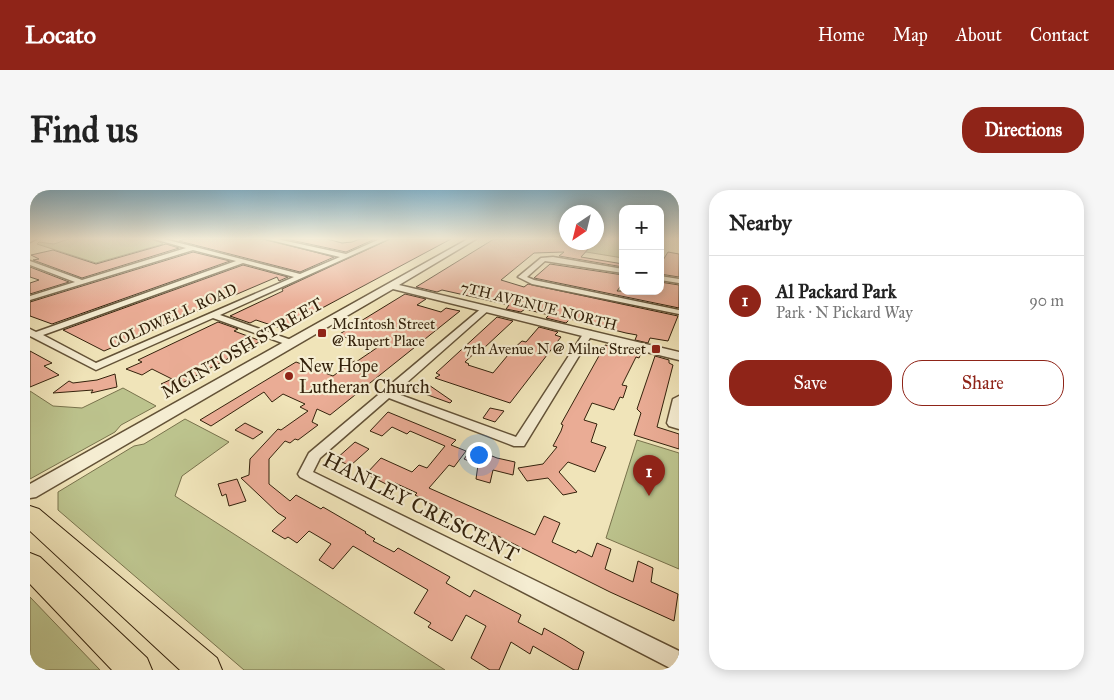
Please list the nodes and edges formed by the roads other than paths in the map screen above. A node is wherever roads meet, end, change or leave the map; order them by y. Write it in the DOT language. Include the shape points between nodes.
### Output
graph roads {
  1 [pos="150,261"];
  2 [pos="334,261"];
  3 [pos="435,261"];
  4 [pos="540,261"];
  5 [pos="567,261"];
  6 [pos="240,262"];
  7 [pos="30,263"];
  8 [pos="619,270"];
  9 [pos="300,276"];
  10 [pos="664,279"];
  11 [pos="679,281"];
  12 [pos="81,282"];
  13 [pos="393,286"];
  14 [pos="30,298"];
  15 [pos="486,309"];
  16 [pos="679,312"];
  17 [pos="212,315"];
  18 [pos="33,333"];
  19 [pos="588,333"];
  20 [pos="291,343"];
  21 [pos="679,356"];
  22 [pos="386,393"];
  23 [pos="679,399"];
  24 [pos="679,425"];
  25 [pos="30,492"];
  26 [pos="30,516"];
  27 [pos="30,565"];
  28 [pos="679,662"];
  29 [pos="135,670"];
  30 [pos="205,670"];
  1 -- 12 [label="street"];
  2 -- 9 [label="street, COLDWELL ROAD"];
  3 -- 13 [label="street, MCINTOSH STREET"];
  4 -- 16 [label="street" via="522,277 532,282"];
  5 -- 8 [label="street"];
  6 -- 9 [label="street"];
  6 -- 18 [label="street"];
  7 -- 12 [label="street"];
  9 -- 17 [label="street, COLDWELL ROAD"];
  10 -- 11 [label="street"];
  12 -- 14 [label="street"];
  13 -- 15 [label="street, 7TH AVENUE NORTH"];
  13 -- 20 [label="street, MCINTOSH STREET"];
  15 -- 19 [label="street, 7TH AVENUE NORTH"];
  15 -- 22 [label="street, HANLEY CRESCENT"];
  17 -- 18 [label="street, COLDWELL ROAD" via="96,367"];
  17 -- 20 [label="street"];
  19 -- 21 [label="street, 7TH AVENUE NORTH"];
  19 -- 22 [label="street" via="519,442"];
  20 -- 25 [label="street, MCINTOSH STREET"];
  22 -- 28 [label="street, HANLEY CRESCENT" via="314,456 305,474"];
  23 -- 24 [label="street" via="673,423"];
  26 -- 30 [label="main road"];
  27 -- 29 [label="main road"];
}
